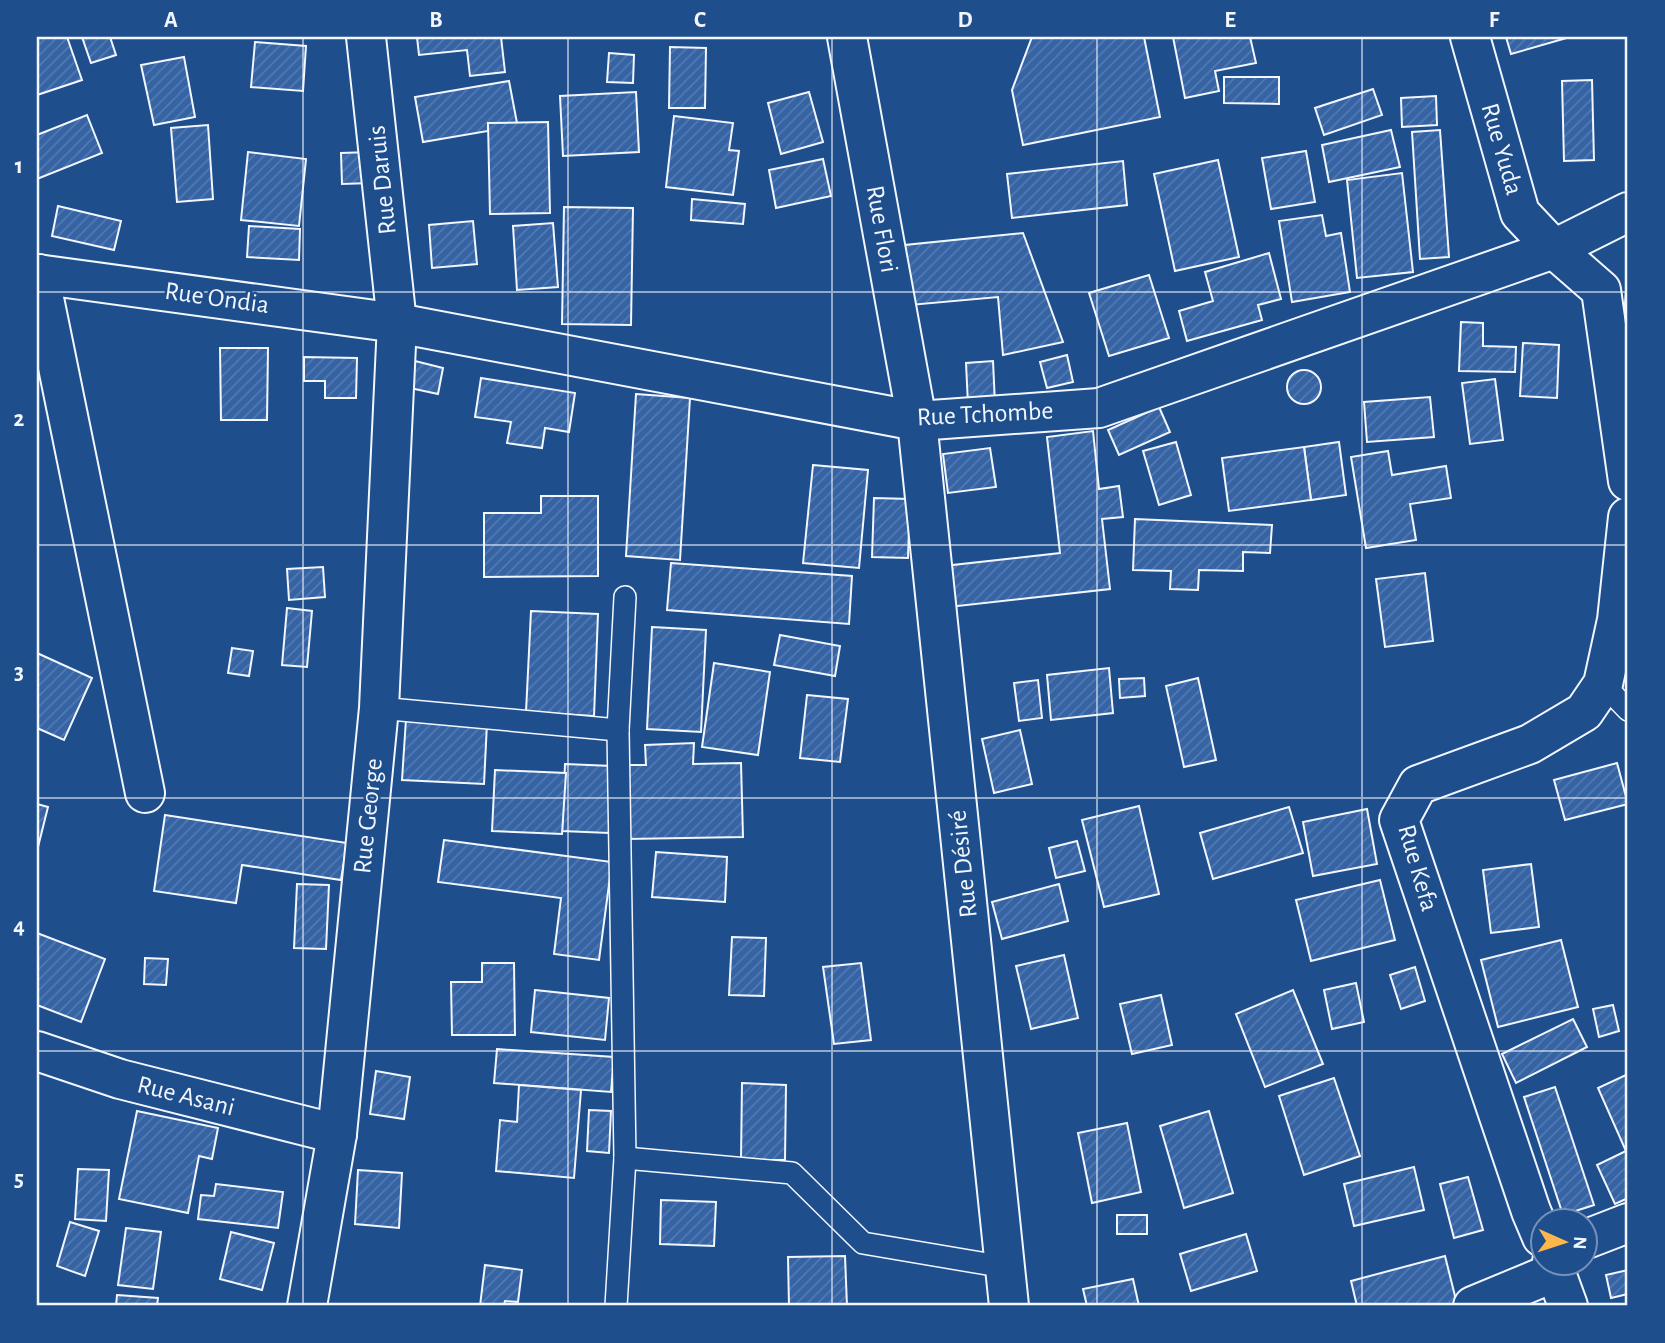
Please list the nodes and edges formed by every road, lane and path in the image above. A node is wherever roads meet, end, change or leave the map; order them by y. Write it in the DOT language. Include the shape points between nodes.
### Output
graph roads {
  1 [pos="366,37"];
  2 [pos="847,37"];
  3 [pos="1470,37"];
  4 [pos="1628,212"];
  5 [pos="1554,249"];
  6 [pos="38,274"];
  7 [pos="397,323"];
  8 [pos="917,421"];
  9 [pos="1628,481"];
  10 [pos="1628,517"];
  11 [pos="625,597"];
  12 [pos="1616,697"];
  13 [pos="379,708"];
  14 [pos="618,730"];
  15 [pos="145,793"];
  16 [pos="37,1051"];
  17 [pos="337,1134"];
  18 [pos="625,1158"];
  19 [pos="1529,1206"];
  20 [pos="1628,1223"];
  21 [pos="1598,1235"];
  22 [pos="1005,1267"];
  23 [pos="1559,1280"];
  24 [pos="307,1306"];
  25 [pos="616,1306"];
  26 [pos="1009,1306"];
  27 [pos="1473,1306"];
  1 -- 7 [label="street, Rue Daruis"];
  2 -- 8 [label="street, Rue Flori"];
  3 -- 5 [label="street, Rue Yuda" via="1520,213"];
  4 -- 5 [label="street, Rue Tchombe"];
  5 -- 8 [label="street, Rue Tchombe" via="1098,408"];
  5 -- 9 [label="street" via="1601,290"];
  6 -- 7 [label="street, Rue Ondia"];
  6 -- 15 [label="street"];
  7 -- 8 [label="street, Rue Tchombe"];
  7 -- 13 [label="street, Rue George"];
  8 -- 22 [label="street, Rue Désiré"];
  10 -- 12 [label="street, Rue Kefa" via="1617,620"];
  11 -- 14 [label="lane"];
  12 -- 19 [label="street, Rue Kefa" via="1530,744 1418,785 1399,820"];
  13 -- 14 [label="lane"];
  13 -- 17 [label="street, Rue George"];
  14 -- 18 [label="lane"];
  16 -- 17 [label="street, Rue Asani" via="120,1079"];
  17 -- 24 [label="street, Rue George"];
  18 -- 22 [label="lane" via="792,1173 863,1243"];
  18 -- 25 [label="lane"];
  20 -- 21 [label="street"];
  22 -- 26 [label="street, Rue Désiré"];
  23 -- 27 [label="street"];
}
